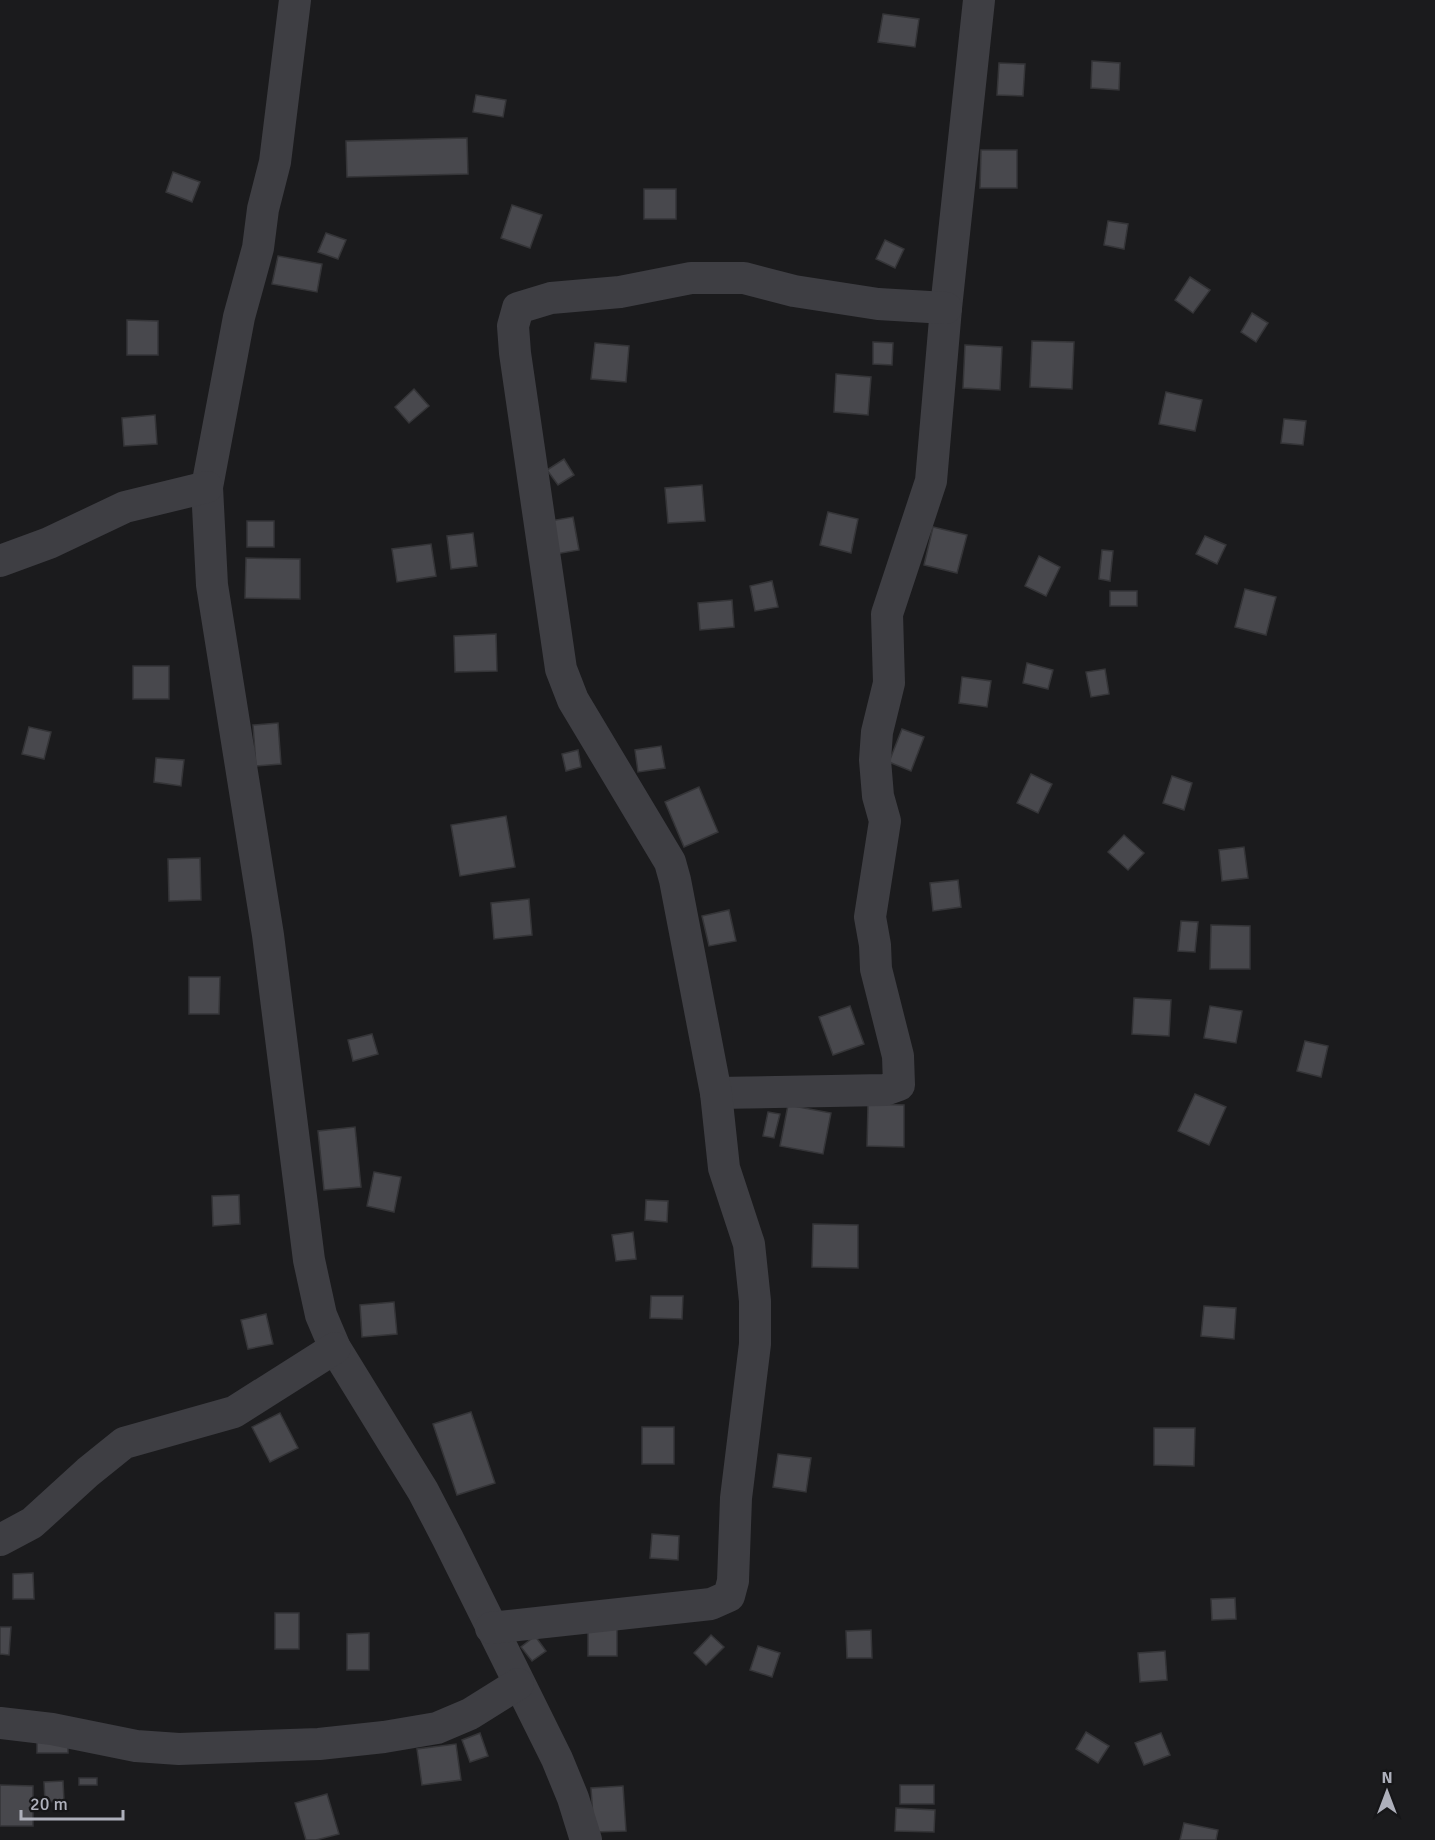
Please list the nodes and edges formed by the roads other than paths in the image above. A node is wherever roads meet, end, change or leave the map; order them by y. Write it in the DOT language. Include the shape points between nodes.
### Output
graph roads {
  1 [pos="295,0"];
  2 [pos="979,0"];
  3 [pos="946,308"];
  4 [pos="207,487"];
  5 [pos="0,561"];
  6 [pos="716,1093"];
  7 [pos="335,1348"];
  8 [pos="0,1540"];
  9 [pos="491,1628"];
  10 [pos="518,1684"];
  11 [pos="0,1723"];
  12 [pos="586,1840"];
  1 -- 4 [label="street" via="275,162 239,317"];
  2 -- 3 [label="street"];
  3 -- 6 [label="street" via="931,481 887,614 890,682 877,732 875,760 885,821 870,917 899,1085 885,1090"];
  3 -- 6 [label="street" via="878,304 794,291 744,278 692,278 620,292 551,298 518,308 513,326 515,353 561,669 573,700 670,862"];
  4 -- 5 [label="street" via="125,507"];
  4 -- 7 [label="street" via="212,585 268,935 309,1260 321,1315"];
  6 -- 9 [label="street" via="724,1168 749,1244 755,1301 755,1344 736,1498 729,1596 711,1604"];
  7 -- 8 [label="street" via="234,1412 124,1443 32,1523"];
  7 -- 9 [label="street" via="423,1491"];
  9 -- 10 [label="street"];
  10 -- 11 [label="street" via="470,1714 437,1728 319,1744 179,1749 136,1746"];
  10 -- 12 [label="street" via="557,1759"];
}
